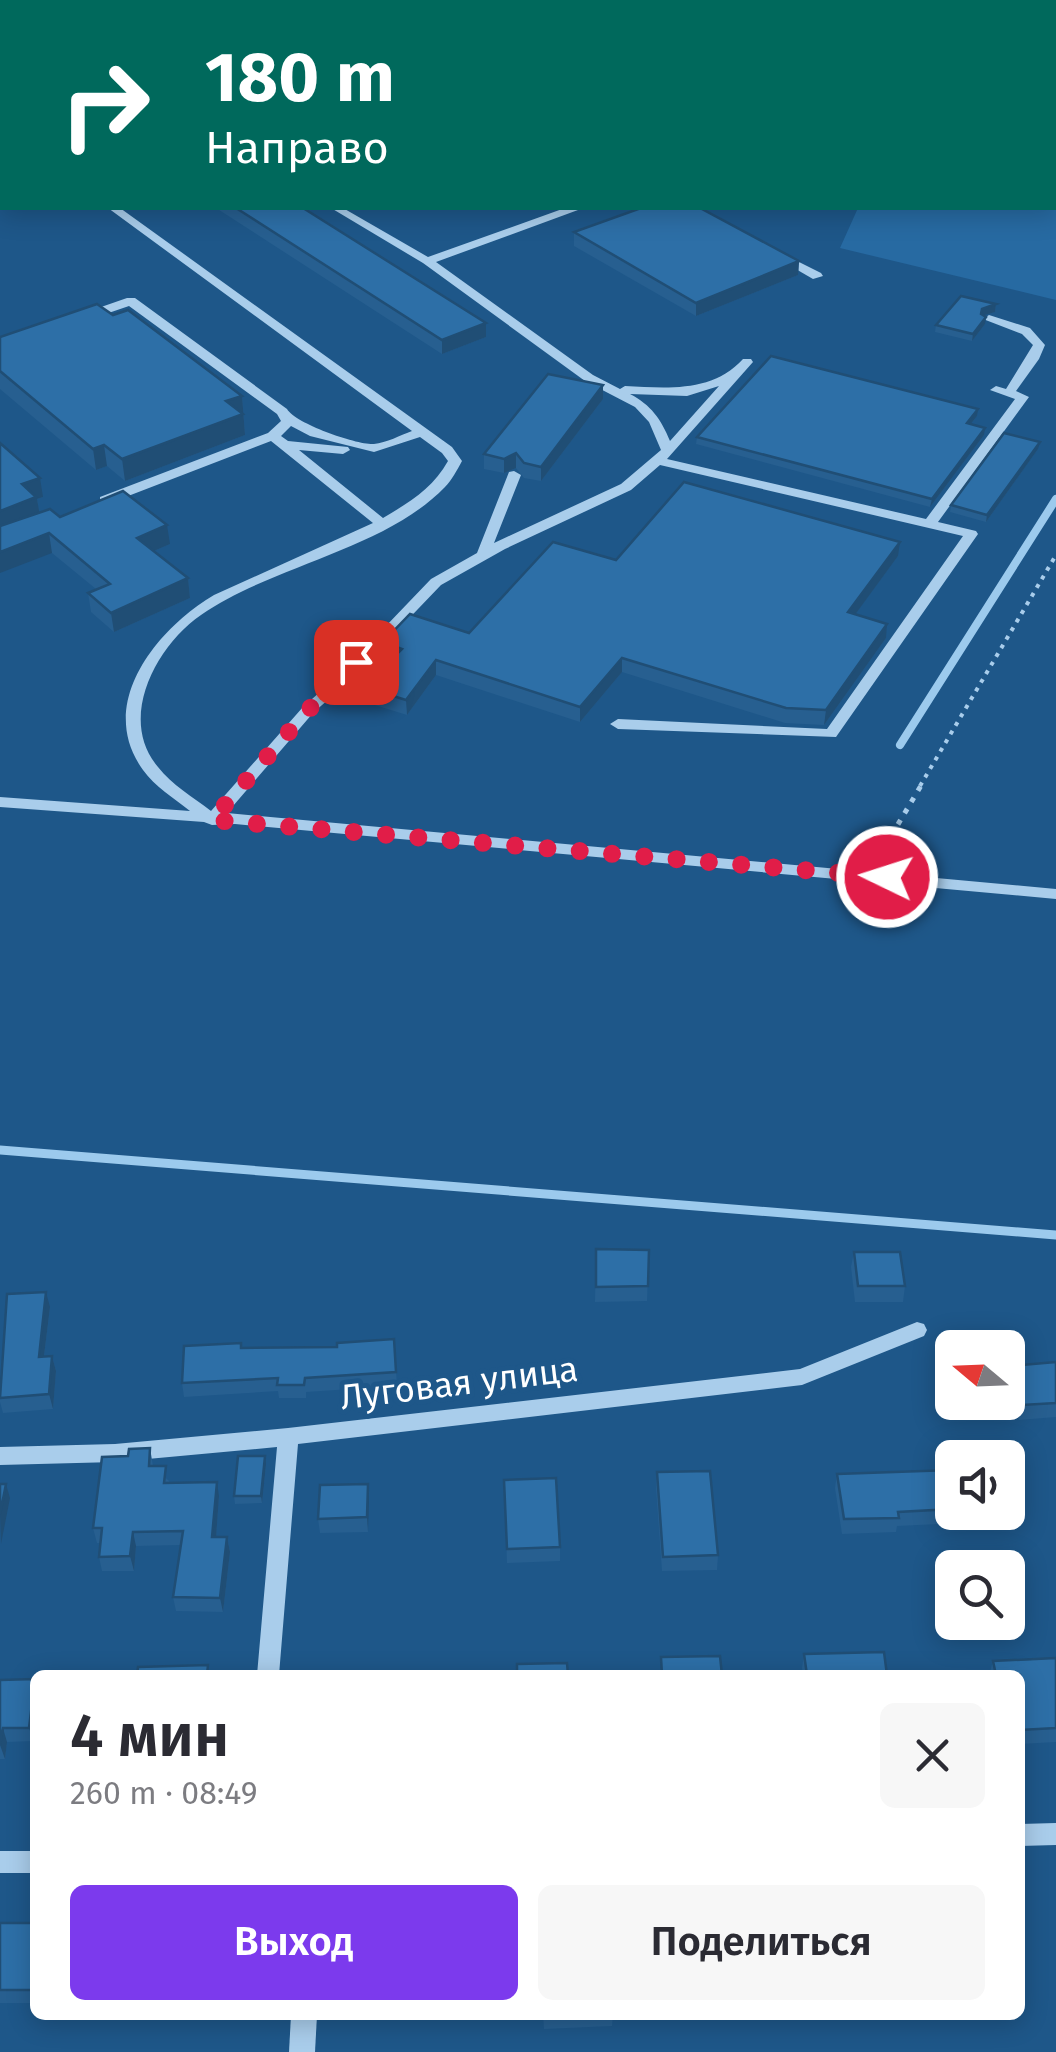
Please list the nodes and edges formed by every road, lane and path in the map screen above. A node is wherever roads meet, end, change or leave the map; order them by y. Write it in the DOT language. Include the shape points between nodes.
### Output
graph roads {
  1 [pos="115,210"];
  2 [pos="339,210"];
  3 [pos="568,210"];
  4 [pos="770,250"];
  5 [pos="427,261"];
  6 [pos="817,276"];
  7 [pos="990,319"];
  8 [pos="75,321"];
  9 [pos="748,362"];
  10 [pos="736,377"];
  11 [pos="589,378"];
  12 [pos="609,388"];
  13 [pos="577,394"];
  14 [pos="287,419"];
  15 [pos="422,432"];
  16 [pos="278,441"];
  17 [pos="377,448"];
  18 [pos="664,456"];
  19 [pos="514,475"];
  20 [pos="91,506"];
  21 [pos="930,523"];
  22 [pos="382,524"];
  23 [pos="483,554"];
  24 [pos="1056,555"];
  25 [pos="618,724"];
  26 [pos="0,802"];
  27 [pos="212,820"];
  28 [pos="887,877"];
  29 [pos="1056,894"];
  30 [pos="917,1330"];
  31 [pos="288,1437"];
  32 [pos="0,1456"];
  33 [pos="268,1670"];
  34 [pos="1056,1834"];
  35 [pos="1025,1836"];
  36 [pos="0,1862"];
  37 [pos="30,1862"];
  38 [pos="304,2020"];
  39 [pos="302,2052"];
  1 -- 15 [label="street"];
  2 -- 5 [label="street"];
  3 -- 5 [label="street"];
  4 -- 6 [label="street"];
  5 -- 11 [label="street"];
  7 -- 21 [label="street" via="1026,331 1039,344 1003,392 1023,397"];
  8 -- 14 [label="street" via="131,301"];
  9 -- 10 [label="street"];
  10 -- 12 [label="street" via="687,392"];
  10 -- 18 [label="street"];
  11 -- 12 [label="street"];
  11 -- 13 [label="street"];
  12 -- 18 [label="street" via="649,412"];
  14 -- 16 [label="street"];
  14 -- 17 [label="street"];
  15 -- 17 [label="street"];
  15 -- 22 [label="street" via="453,456 452,472"];
  16 -- 17 [label="street"];
  16 -- 20 [label="street"];
  16 -- 22 [label="street"];
  18 -- 21 [label="street"];
  18 -- 23 [label="street" via="626,487"];
  19 -- 23 [label="street"];
  21 -- 25 [label="street" via="972,534 832,733"];
  22 -- 27 [label="street" via="202,608 172,635 143,678 132,709 141,754 166,785"];
  23 -- 27 [label="street" via="419,596"];
  24 -- 28 [label="path" via="894,831"];
  26 -- 27 [label="street"];
  27 -- 28 [label="street"];
  28 -- 29 [label="street"];
  30 -- 31 [label="street, Луговая улица" via="802,1377"];
  31 -- 32 [label="street, Луговая улица" via="115,1454"];
  31 -- 33 [label="street"];
  34 -- 35 [label="street"];
  36 -- 37 [label="street"];
  38 -- 39 [label="street"];
}
